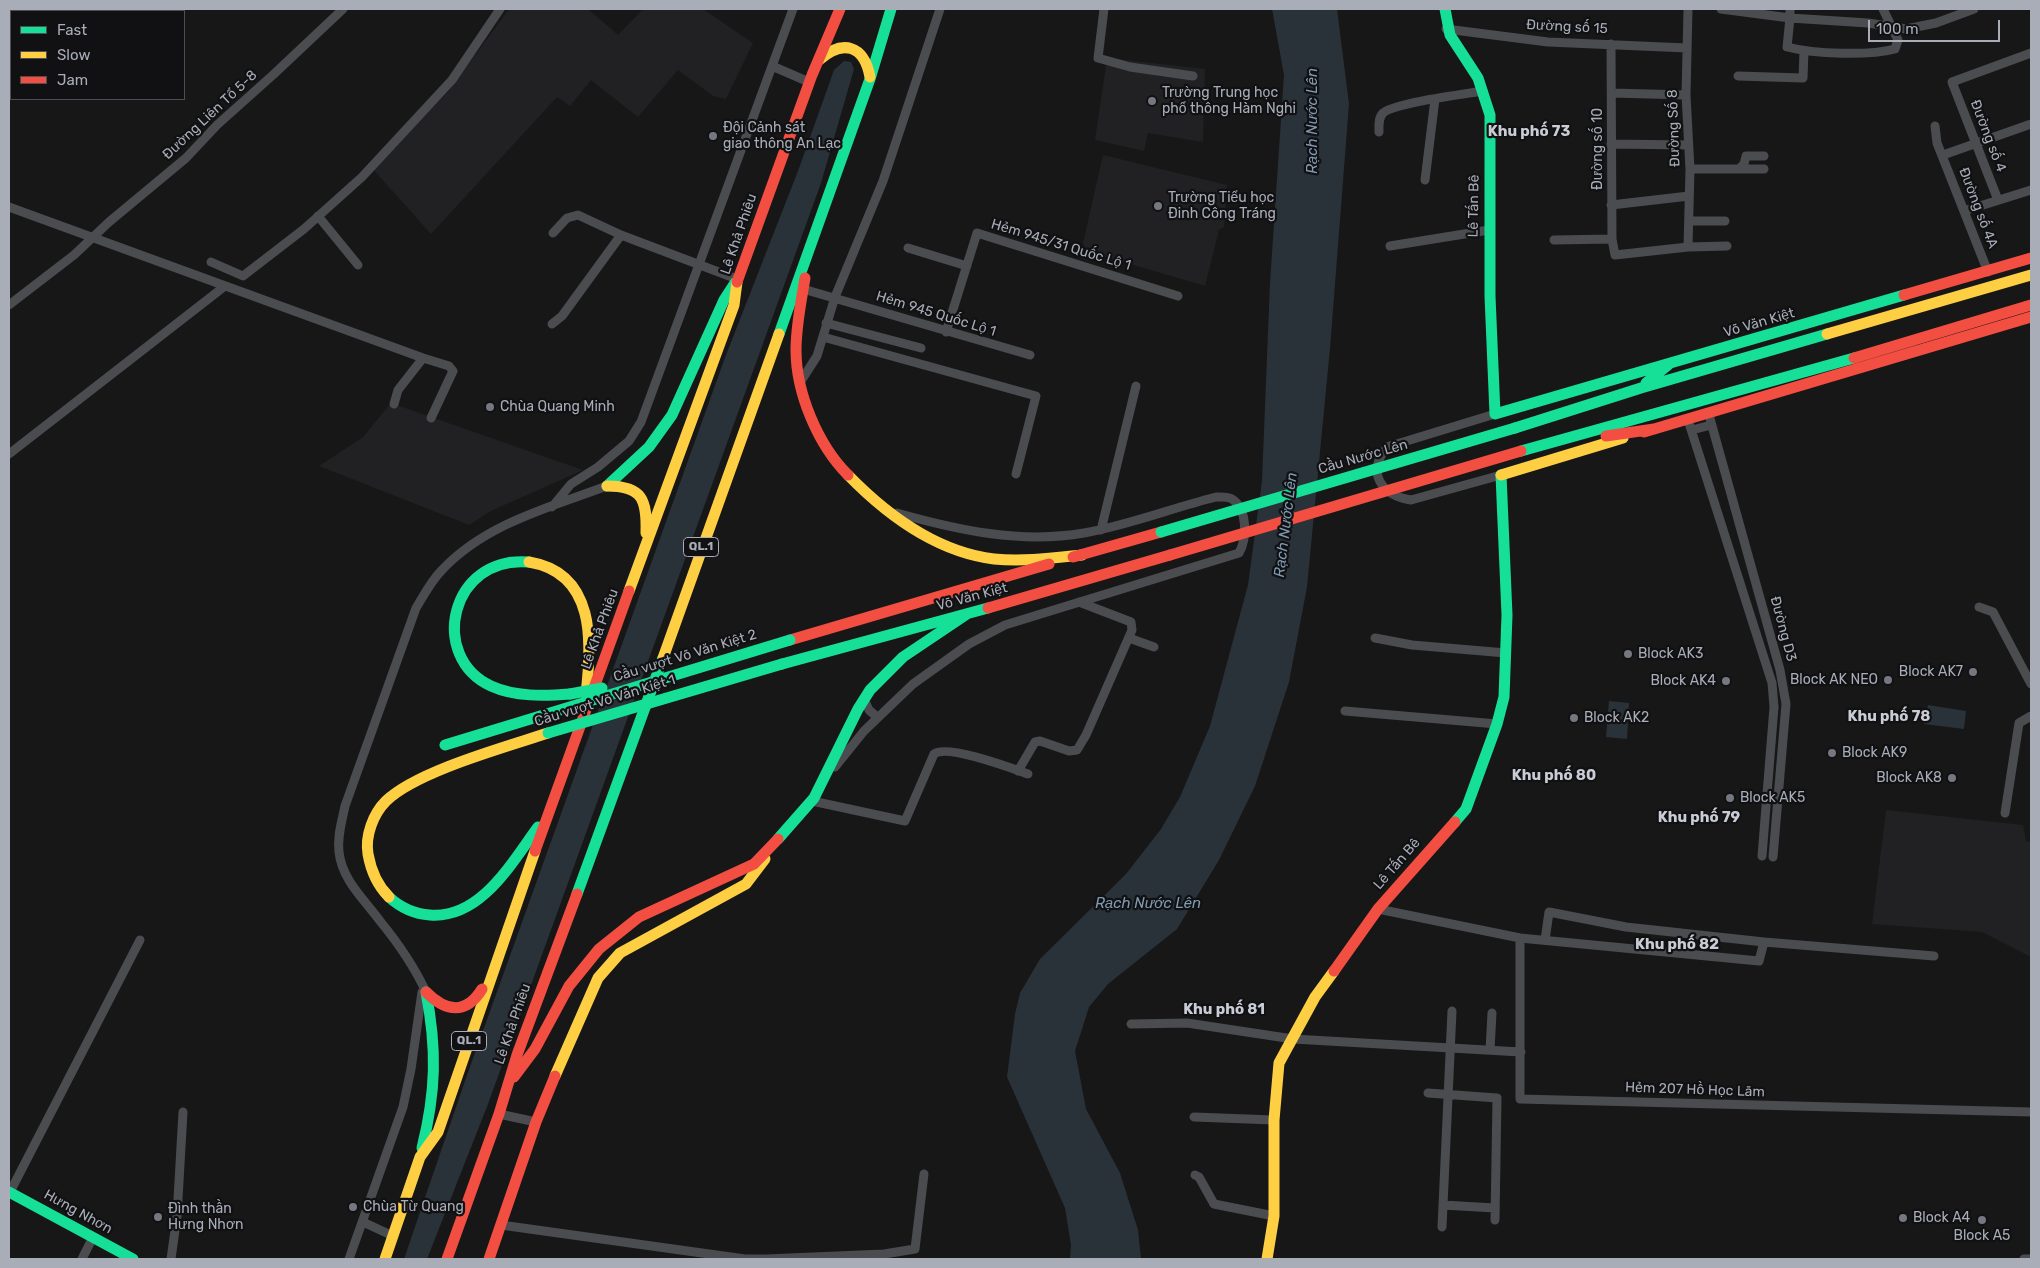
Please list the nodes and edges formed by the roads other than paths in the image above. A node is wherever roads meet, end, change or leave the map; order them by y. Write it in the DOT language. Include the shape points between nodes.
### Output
graph roads {
  1 [pos="343,9"];
  2 [pos="500,9"];
  3 [pos="792,9"];
  4 [pos="840,9"];
  5 [pos="891,9"];
  6 [pos="940,9"];
  7 [pos="1104,9"];
  8 [pos="1445,9"];
  9 [pos="1688,9"];
  10 [pos="1721,9"];
  11 [pos="1883,9"];
  12 [pos="1974,9"];
  13 [pos="1790,13"];
  14 [pos="1892,26"];
  15 [pos="1446,29"];
  16 [pos="1612,44"];
  17 [pos="1687,48"];
  18 [pos="1804,51"];
  19 [pos="2031,53"];
  20 [pos="818,61"];
  21 [pos="772,66"];
  22 [pos="1193,76"];
  23 [pos="1738,76"];
  24 [pos="870,79"];
  25 [pos="810,82"];
  26 [pos="1483,91"];
  27 [pos="1612,93"];
  28 [pos="1686,95"];
  29 [pos="1435,99"];
  30 [pos="2031,124"];
  31 [pos="1935,126"];
  32 [pos="1379,132"];
  33 [pos="1977,143"];
  34 [pos="1611,144"];
  35 [pos="1688,145"];
  36 [pos="1943,155"];
  37 [pos="1764,156"];
  38 [pos="1690,169"];
  39 [pos="1739,169"];
  40 [pos="1764,170"];
  41 [pos="1425,180"];
  42 [pos="2031,190"];
  43 [pos="1689,196"];
  44 [pos="1998,200"];
  45 [pos="1612,205"];
  46 [pos="9,207"];
  47 [pos="1964,211"];
  48 [pos="318,216"];
  49 [pos="1689,221"];
  50 [pos="1725,221"];
  51 [pos="1489,230"];
  52 [pos="553,234"];
  53 [pos="621,235"];
  54 [pos="93,237"];
  55 [pos="1612,239"];
  56 [pos="1554,240"];
  57 [pos="809,246"];
  58 [pos="1390,246"];
  59 [pos="1727,246"];
  60 [pos="1688,247"];
  61 [pos="908,248"];
  62 [pos="2031,258"];
  63 [pos="212,262"];
  64 [pos="698,264"];
  65 [pos="358,266"];
  66 [pos="967,266"];
  67 [pos="1988,272"];
  68 [pos="2031,275"];
  69 [pos="243,276"];
  70 [pos="737,280"];
  71 [pos="228,288"];
  72 [pos="803,289"];
  73 [pos="1178,296"];
  74 [pos="835,297"];
  75 [pos="9,305"];
  76 [pos="2031,305"];
  77 [pos="2031,317"];
  78 [pos="826,323"];
  79 [pos="552,324"];
  80 [pos="946,332"];
  81 [pos="823,338"];
  82 [pos="921,348"];
  83 [pos="1030,355"];
  84 [pos="423,358"];
  85 [pos="1668,365"];
  86 [pos="801,381"];
  87 [pos="1136,386"];
  88 [pos="1641,388"];
  89 [pos="394,404"];
  90 [pos="1495,414"];
  91 [pos="431,418"];
  92 [pos="1710,420"];
  93 [pos="1690,425"];
  94 [pos="1654,429"];
  95 [pos="1550,443"];
  96 [pos="9,454"];
  97 [pos="1377,469"];
  98 [pos="1016,474"];
  99 [pos="1501,474"];
  100 [pos="607,486"];
  101 [pos="552,507"];
  102 [pos="886,510"];
  103 [pos="927,521"];
  104 [pos="1101,530"];
  105 [pos="1161,532"];
  106 [pos="924,536"];
  107 [pos="644,553"];
  108 [pos="1082,554"];
  109 [pos="1079,602"];
  110 [pos="1980,606"];
  111 [pos="967,614"];
  112 [pos="1129,638"];
  113 [pos="1375,638"];
  114 [pos="790,640"];
  115 [pos="1154,647"];
  116 [pos="1506,653"];
  117 [pos="782,664"];
  118 [pos="2031,684"];
  119 [pos="864,699"];
  120 [pos="585,710"];
  121 [pos="1345,711"];
  122 [pos="2031,716"];
  123 [pos="877,718"];
  124 [pos="1497,724"];
  125 [pos="445,745"];
  126 [pos="1018,771"];
  127 [pos="1028,774"];
  128 [pos="824,781"];
  129 [pos="812,800"];
  130 [pos="2006,813"];
  131 [pos="546,818"];
  132 [pos="786,831"];
  133 [pos="1762,856"];
  134 [pos="1773,857"];
  135 [pos="1378,909"];
  136 [pos="1520,938"];
  137 [pos="140,940"];
  138 [pos="1545,940"];
  139 [pos="1764,942"];
  140 [pos="1934,956"];
  141 [pos="496,964"];
  142 [pos="424,988"];
  143 [pos="1452,1011"];
  144 [pos="1492,1013"];
  145 [pos="1131,1024"];
  146 [pos="1293,1039"];
  147 [pos="1450,1048"];
  148 [pos="1490,1050"];
  149 [pos="1521,1052"];
  150 [pos="509,1084"];
  151 [pos="1428,1093"];
  152 [pos="1448,1095"];
  153 [pos="183,1112"];
  154 [pos="2031,1112"];
  155 [pos="499,1114"];
  156 [pos="1194,1117"];
  157 [pos="1274,1120"];
  158 [pos="536,1122"];
  159 [pos="420,1157"];
  160 [pos="924,1174"];
  161 [pos="1195,1175"];
  162 [pos="9,1192"];
  163 [pos="1443,1205"];
  164 [pos="1495,1208"];
  165 [pos="1274,1216"];
  166 [pos="1495,1220"];
  167 [pos="363,1222"];
  168 [pos="501,1225"];
  169 [pos="1442,1227"];
  170 [pos="393,1236"];
  171 [pos="93,1237"];
  172 [pos="884,1257"];
  173 [pos="82,1259"];
  174 [pos="133,1259"];
  175 [pos="171,1259"];
  176 [pos="349,1259"];
  177 [pos="385,1259"];
  178 [pos="447,1259"];
  179 [pos="489,1259"];
  180 [pos="745,1259"];
  181 [pos="765,1259"];
  182 [pos="1266,1259"];
  183 [pos="2024,1259"];
  184 [pos="2031,1259"];
  1 -- 54 [label="street, Đường Liên Tổ 5-8" via="216,125 186,158"];
  2 -- 48 [label="street" via="452,80 362,177"];
  3 -- 21 [label="street"];
  4 -- 20 [label="main road, Lê Khả Phiêu / QL.1"];
  5 -- 24 [label="main road, Lê Khả Phiêu / QL.1"];
  6 -- 74 [label="street" via="883,181"];
  7 -- 22 [label="street" via="1098,58 1130,67"];
  8 -- 15 [label="main road, Lê Tấn Bê"];
  9 -- 17 [label="street, Đường Số 8"];
  10 -- 13 [label="street"];
  11 -- 14 [label="street"];
  12 -- 14 [label="street" via="1936,23 1906,29"];
  13 -- 14 [label="street"];
  13 -- 18 [label="street" via="1787,47"];
  14 -- 18 [label="street" via="1898,40 1895,49 1882,53"];
  15 -- 16 [label="street, Đường số 15" via="1538,41"];
  15 -- 26 [label="main road, Lê Tấn Bê" via="1457,50 1473,68"];
  16 -- 17 [label="street, Đường số 15"];
  16 -- 27 [label="street, Đường số 10"];
  17 -- 28 [label="street, Đường Số 8"];
  18 -- 23 [label="street" via="1803,78"];
  19 -- 33 [label="street, Đường số 4" via="1952,82"];
  20 -- 24 [label="main road" via="832,50 851,48 866,60"];
  20 -- 25 [label="main road, Lê Khả Phiêu / QL.1"];
  21 -- 25 [label="street"];
  21 -- 64 [label="street"];
  24 -- 57 [label="main road, Lê Khả Phiêu / QL.1"];
  25 -- 70 [label="main road, Lê Khả Phiêu / QL.1"];
  26 -- 29 [label="street"];
  26 -- 51 [label="main road, Lê Tấn Bê" via="1490,115"];
  27 -- 28 [label="street"];
  27 -- 34 [label="street, Đường số 10"];
  28 -- 35 [label="street, Đường Số 8"];
  29 -- 32 [label="street" via="1382,113"];
  29 -- 41 [label="street"];
  30 -- 33 [label="street"];
  31 -- 36 [label="street, Đường số 4A" via="1937,143"];
  33 -- 36 [label="street"];
  33 -- 44 [label="street, Đường số 4"];
  34 -- 35 [label="street"];
  34 -- 45 [label="street, Đường số 10"];
  35 -- 38 [label="street, Đường Số 8"];
  36 -- 47 [label="street, Đường số 4A"];
  37 -- 39 [label="street" via="1746,156"];
  38 -- 39 [label="street"];
  38 -- 43 [label="street, Đường Số 8"];
  39 -- 40 [label="street"];
  42 -- 44 [label="street"];
  43 -- 45 [label="street"];
  43 -- 49 [label="street, Đường Số 8"];
  44 -- 47 [label="street"];
  45 -- 55 [label="street, Đường số 10"];
  46 -- 54 [label="street"];
  47 -- 67 [label="street, Đường số 4A"];
  48 -- 65 [label="street"];
  48 -- 69 [label="street"];
  49 -- 50 [label="street"];
  49 -- 60 [label="street, Đường Số 8"];
  51 -- 58 [label="street"];
  51 -- 90 [label="main road, Lê Tấn Bê"];
  52 -- 53 [label="street" via="567,218 578,215"];
  53 -- 64 [label="street"];
  53 -- 79 [label="street" via="562,316"];
  54 -- 71 [label="street"];
  54 -- 75 [label="street, Đường Liên Tổ 5-8"];
  55 -- 56 [label="street"];
  55 -- 60 [label="street, Đường số 10" via="1615,255"];
  57 -- 72 [label="main road"];
  57 -- 150 [label="main road, Lê Khả Phiêu / QL.1" via="609,809 516,1055"];
  59 -- 60 [label="street"];
  61 -- 66 [label="street"];
  62 -- 67 [label="main road, Võ Văn Kiệt"];
  63 -- 69 [label="street"];
  64 -- 70 [label="street"];
  64 -- 101 [label="street" via="635,434 598,467 571,484"];
  66 -- 73 [label="street, Hẻm 945/31 Quốc Lộ 1" via="977,233"];
  66 -- 80 [label="street, Hẻm 945/31 Quốc Lộ 1"];
  67 -- 85 [label="main road, Võ Văn Kiệt"];
  68 -- 88 [label="main road"];
  69 -- 71 [label="street"];
  70 -- 100 [label="main road" via="724,300 672,415 649,447"];
  70 -- 107 [label="main road, Lê Khả Phiêu / QL.1" via="734,305"];
  71 -- 84 [label="street"];
  71 -- 96 [label="street"];
  72 -- 74 [label="street, Hẻm 945 Quốc Lộ 1"];
  72 -- 86 [label="main road" via="796,351"];
  74 -- 78 [label="street"];
  74 -- 80 [label="street, Hẻm 945 Quốc Lộ 1"];
  76 -- 95 [label="main road"];
  77 -- 92 [label="main road" via="1882,360"];
  78 -- 81 [label="street"];
  78 -- 82 [label="street"];
  80 -- 83 [label="street, Hẻm 945 Quốc Lộ 1"];
  81 -- 86 [label="street" via="817,356"];
  81 -- 98 [label="street" via="1036,396"];
  84 -- 89 [label="street" via="398,390"];
  84 -- 91 [label="street" via="449,366 453,371"];
  85 -- 88 [label="main road"];
  85 -- 90 [label="main road, Võ Văn Kiệt"];
  86 -- 102 [label="main road" via="813,426 842,472 859,490"];
  87 -- 104 [label="street"];
  88 -- 97 [label="main road, Cầu Nước Lên, bridge"];
  90 -- 97 [label="street" via="1387,447"];
  92 -- 93 [label="main road"];
  92 -- 134 [label="street, Đường D3" via="1780,670 1786,704"];
  93 -- 94 [label="main road"];
  93 -- 133 [label="street, Đường D3" via="1772,683 1774,707"];
  94 -- 95 [label="main road"];
  94 -- 99 [label="main road"];
  95 -- 111 [label="main road, Võ Văn Kiệt, bridge"];
  97 -- 99 [label="street" via="1386,492 1397,498 1417,499"];
  97 -- 105 [label="main road, Cầu Nước Lên, bridge"];
  99 -- 116 [label="main road, Lê Tấn Bê"];
  100 -- 101 [label="street"];
  100 -- 107 [label="main road" via="627,486 645,501"];
  101 -- 142 [label="street" via="493,531 443,569 431,584 416,608 344,806 338,839 345,872 355,891 404,953"];
  102 -- 103 [label="street"];
  102 -- 106 [label="main road"];
  103 -- 104 [label="street" via="1031,538"];
  103 -- 106 [label="street" via="922,527"];
  104 -- 109 [label="street" via="1216,497 1230,497 1238,504 1245,524 1244,545 1238,554"];
  105 -- 108 [label="main road, Võ Văn Kiệt"];
  106 -- 108 [label="main road" via="983,557 1014,560"];
  107 -- 120 [label="main road, Lê Khả Phiêu / QL.1"];
  108 -- 114 [label="main road, Võ Văn Kiệt"];
  109 -- 112 [label="street" via="1131,622"];
  109 -- 123 [label="street" via="1005,625 969,644 913,684"];
  110 -- 118 [label="street" via="1993,612"];
  111 -- 117 [label="main road, Võ Văn Kiệt"];
  111 -- 119 [label="main road" via="903,657"];
  112 -- 115 [label="street"];
  112 -- 126 [label="street" via="1077,750 1035,742"];
  113 -- 116 [label="street" via="1412,645"];
  114 -- 120 [label="main road, bridge" via="633,682 554,695 520,694 490,686 469,668 455,641 454,626 460,598 477,576 498,564 520,560 553,568 573,585 585,609 589,644"];
  114 -- 125 [label="main road, Cầu vượt Võ Văn Kiệt 2, bridge"];
  116 -- 124 [label="main road, Lê Tấn Bê" via="1504,697"];
  117 -- 131 [label="main road, Cầu vượt Võ Văn Kiệt 1, bridge" via="548,733 435,771 408,785 385,801 373,818 366,847 373,878 393,903 407,910 423,915 451,913 465,908 497,882"];
  119 -- 123 [label="street"];
  119 -- 128 [label="main road"];
  120 -- 131 [label="main road, Lê Khả Phiêu / QL.1"];
  121 -- 124 [label="street"];
  122 -- 130 [label="street" via="2019,723"];
  123 -- 128 [label="street"];
  124 -- 135 [label="main road, Lê Tấn Bê" via="1466,809"];
  126 -- 127 [label="street"];
  126 -- 129 [label="street" via="938,750 908,816 901,822"];
  128 -- 129 [label="main road"];
  129 -- 132 [label="main road"];
  131 -- 141 [label="main road, Lê Khả Phiêu / QL.1"];
  132 -- 150 [label="main road" via="754,864 639,918 599,949 569,986 534,1049"];
  132 -- 158 [label="main road" via="746,884 649,935 614,959 598,978 585,1005"];
  135 -- 136 [label="street"];
  135 -- 146 [label="main road, Lê Tấn Bê" via="1315,997"];
  136 -- 138 [label="street"];
  136 -- 149 [label="street, Hẻm 207 Hồ Học Lãm"];
  137 -- 162 [label="street"];
  138 -- 139 [label="street" via="1759,961"];
  138 -- 139 [label="street" via="1549,912 1626,927"];
  139 -- 140 [label="street"];
  141 -- 142 [label="main road" via="480,995 466,1008 445,1007 435,1002"];
  141 -- 159 [label="main road, Lê Khả Phiêu / QL.1" via="438,1132"];
  142 -- 159 [label="main road" via="436,1049 436,1078"];
  142 -- 167 [label="street" via="406,1097"];
  143 -- 147 [label="street"];
  144 -- 148 [label="street"];
  145 -- 146 [label="street" via="1187,1023"];
  146 -- 147 [label="street"];
  146 -- 157 [label="main road, Lê Tấn Bê" via="1280,1063"];
  147 -- 148 [label="street"];
  147 -- 152 [label="street"];
  148 -- 149 [label="street"];
  149 -- 154 [label="street, Hẻm 207 Hồ Học Lãm" via="1520,1099"];
  150 -- 155 [label="main road, Lê Khả Phiêu / QL.1"];
  151 -- 152 [label="street"];
  152 -- 163 [label="street"];
  152 -- 164 [label="street" via="1497,1098"];
  153 -- 175 [label="street"];
  155 -- 158 [label="street"];
  155 -- 178 [label="main road, Lê Khả Phiêu / QL.1"];
  156 -- 157 [label="street"];
  157 -- 165 [label="main road, Lê Tấn Bê"];
  158 -- 168 [label="main road"];
  159 -- 170 [label="main road, Lê Khả Phiêu / QL.1"];
  160 -- 172 [label="street" via="914,1249"];
  161 -- 165 [label="street" via="1214,1204"];
  162 -- 171 [label="main road, Hưng Nhơn"];
  163 -- 164 [label="street"];
  163 -- 169 [label="street"];
  164 -- 166 [label="street"];
  165 -- 182 [label="main road, Lê Tấn Bê"];
  167 -- 170 [label="street"];
  167 -- 176 [label="street"];
  168 -- 179 [label="main road"];
  168 -- 180 [label="street"];
  170 -- 177 [label="main road, Lê Khả Phiêu / QL.1"];
  171 -- 173 [label="street"];
  171 -- 174 [label="main road, Hưng Nhơn"];
  172 -- 181 [label="street"];
  180 -- 181 [label="street"];
  183 -- 184 [label="street"];
}
